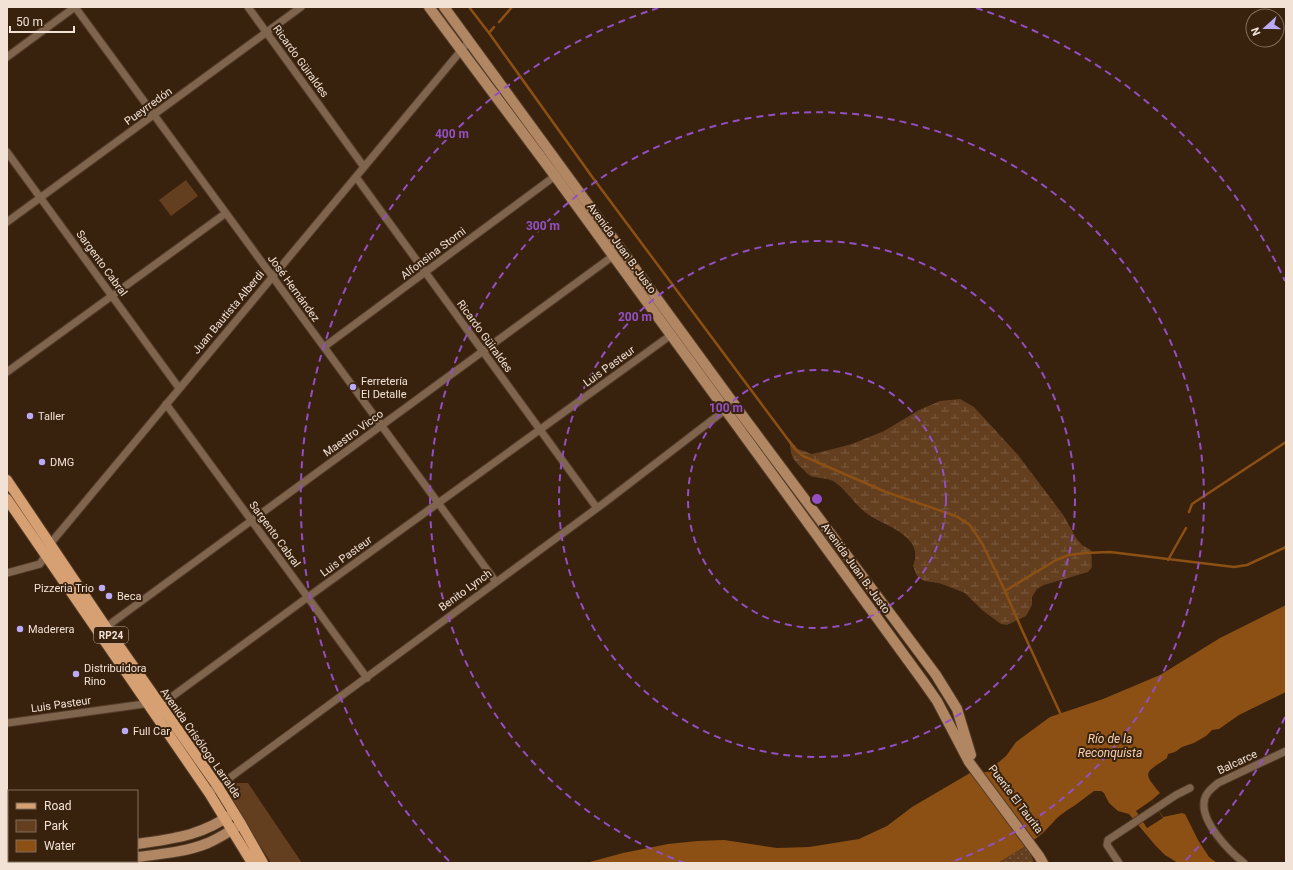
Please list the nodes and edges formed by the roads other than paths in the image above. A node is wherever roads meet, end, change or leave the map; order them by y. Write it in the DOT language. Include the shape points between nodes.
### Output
graph roads {
  1 [pos="75,7"];
  2 [pos="248,7"];
  3 [pos="301,7"];
  4 [pos="429,7"];
  5 [pos="444,7"];
  6 [pos="266,33"];
  7 [pos="469,41"];
  8 [pos="461,50"];
  9 [pos="7,56"];
  10 [pos="154,115"];
  11 [pos="7,152"];
  12 [pos="364,167"];
  13 [pos="555,176"];
  14 [pos="356,177"];
  15 [pos="40,198"];
  16 [pos="226,213"];
  17 [pos="7,222"];
  18 [pos="613,256"];
  19 [pos="425,273"];
  20 [pos="272,277"];
  21 [pos="112,295"];
  22 [pos="671,336"];
  23 [pos="324,347"];
  24 [pos="483,352"];
  25 [pos="7,372"];
  26 [pos="179,388"];
  27 [pos="734,403"];
  28 [pos="166,404"];
  29 [pos="724,410"];
  30 [pos="382,426"];
  31 [pos="540,430"];
  32 [pos="7,480"];
  33 [pos="8,501"];
  34 [pos="438,503"];
  35 [pos="597,508"];
  36 [pos="252,521"];
  37 [pos="50,544"];
  38 [pos="43,560"];
  39 [pos="7,573"];
  40 [pos="496,582"];
  41 [pos="308,597"];
  42 [pos="106,626"];
  43 [pos="367,678"];
  44 [pos="158,702"];
  45 [pos="147,703"];
  46 [pos="7,723"];
  47 [pos="1286,751"];
  48 [pos="971,760"];
  49 [pos="218,787"];
  50 [pos="1190,788"];
  51 [pos="209,793"];
  52 [pos="234,813"];
  53 [pos="225,819"];
  54 [pos="241,824"];
  55 [pos="232,830"];
  56 [pos="138,844"];
  57 [pos="138,857"];
  58 [pos="1044,859"];
  59 [pos="252,863"];
  60 [pos="263,863"];
  61 [pos="1119,863"];
  62 [pos="1244,863"];
  1 -- 9 [label="street"];
  1 -- 10 [label="street, José Hernández"];
  2 -- 6 [label="street, Ricardo Güiraldes"];
  3 -- 6 [label="street, Pueyrredón"];
  4 -- 8 [label="main road, Avenida Juan B. Justo"];
  5 -- 7 [label="main road, Avenida Juan B. Justo"];
  6 -- 10 [label="street, Pueyrredón"];
  6 -- 12 [label="street, Ricardo Güiraldes"];
  7 -- 8 [label="street, Juan Bautista Alberdi"];
  7 -- 27 [label="main road, Avenida Juan B. Justo"];
  8 -- 12 [label="street, Juan Bautista Alberdi"];
  8 -- 13 [label="main road, Avenida Juan B. Justo"];
  10 -- 15 [label="street, Pueyrredón"];
  10 -- 16 [label="street, José Hernández"];
  11 -- 15 [label="street, Sargento Cabral"];
  12 -- 14 [label="street, Juan Bautista Alberdi"];
  13 -- 18 [label="main road, Avenida Juan B. Justo"];
  13 -- 19 [label="street, Alfonsina Storni"];
  14 -- 19 [label="street, Ricardo Güiraldes"];
  14 -- 20 [label="street, Juan Bautista Alberdi"];
  15 -- 17 [label="street, Pueyrredón"];
  15 -- 21 [label="street, Sargento Cabral"];
  16 -- 20 [label="street, José Hernández"];
  16 -- 21 [label="street"];
  18 -- 22 [label="main road, Avenida Juan B. Justo"];
  18 -- 24 [label="street, Maestro Vicco"];
  19 -- 23 [label="street, Alfonsina Storni"];
  19 -- 24 [label="street, Ricardo Güiraldes"];
  20 -- 23 [label="street, José Hernández"];
  20 -- 26 [label="street, Juan Bautista Alberdi"];
  21 -- 25 [label="street"];
  21 -- 26 [label="street, Sargento Cabral"];
  22 -- 29 [label="main road, Avenida Juan B. Justo"];
  22 -- 31 [label="street, Luis Pasteur"];
  23 -- 30 [label="street, José Hernández"];
  24 -- 30 [label="street, Maestro Vicco"];
  24 -- 31 [label="street, Ricardo Güiraldes"];
  26 -- 28 [label="street, Juan Bautista Alberdi"];
  27 -- 29 [label="street, Benito Lynch"];
  27 -- 48 [label="main road, Avenida Juan B. Justo" via="936,675 957,709"];
  28 -- 36 [label="street, Sargento Cabral"];
  28 -- 37 [label="street, Juan Bautista Alberdi"];
  29 -- 35 [label="street, Benito Lynch"];
  29 -- 48 [label="main road, Avenida Juan B. Justo" via="933,696"];
  30 -- 34 [label="street, José Hernández"];
  30 -- 36 [label="street, Maestro Vicco"];
  31 -- 34 [label="street, Luis Pasteur"];
  31 -- 35 [label="street, Ricardo Güiraldes"];
  32 -- 37 [label="main road, Avenida Crisólogo Larralde / RP24"];
  33 -- 38 [label="main road, Avenida Crisólogo Larralde / RP24"];
  34 -- 40 [label="street, José Hernández"];
  34 -- 41 [label="street, Luis Pasteur"];
  35 -- 40 [label="street, Benito Lynch"];
  36 -- 41 [label="street, Sargento Cabral"];
  36 -- 42 [label="street, Maestro Vicco"];
  37 -- 38 [label="street, Juan Bautista Alberdi"];
  37 -- 42 [label="main road, Avenida Crisólogo Larralde / RP24"];
  38 -- 39 [label="street"];
  38 -- 45 [label="main road, Avenida Crisólogo Larralde / RP24"];
  40 -- 43 [label="street, Benito Lynch"];
  41 -- 43 [label="street, Sargento Cabral"];
  41 -- 44 [label="street, Luis Pasteur" via="166,701"];
  42 -- 44 [label="main road, Avenida Crisólogo Larralde / RP24"];
  43 -- 49 [label="street, Benito Lynch"];
  44 -- 45 [label="street, Luis Pasteur"];
  44 -- 49 [label="main road, Avenida Crisólogo Larralde / RP24"];
  45 -- 46 [label="street, Luis Pasteur"];
  45 -- 51 [label="main road, Avenida Crisólogo Larralde / RP24"];
  47 -- 62 [label="street, Balcarce" via="1218,783 1210,789 1204,801 1204,813 1212,828"];
  48 -- 58 [label="main road, Puente El Taurita"];
  49 -- 51 [label="street, Benito Lynch"];
  49 -- 52 [label="main road, Avenida Crisólogo Larralde / RP24"];
  50 -- 61 [label="street" via="1108,840 1107,845"];
  51 -- 53 [label="main road, Avenida Crisólogo Larralde / RP24"];
  52 -- 53 [label="main road"];
  52 -- 54 [label="main road, Avenida Crisólogo Larralde / RP24"];
  53 -- 55 [label="main road, Avenida Crisólogo Larralde / RP24"];
  53 -- 56 [label="main road" via="190,835"];
  54 -- 55 [label="main road"];
  54 -- 60 [label="main road, Avenida Crisólogo Larralde / RP24"];
  55 -- 57 [label="main road" via="193,848"];
  55 -- 59 [label="main road, Avenida Crisólogo Larralde / RP24"];
}
